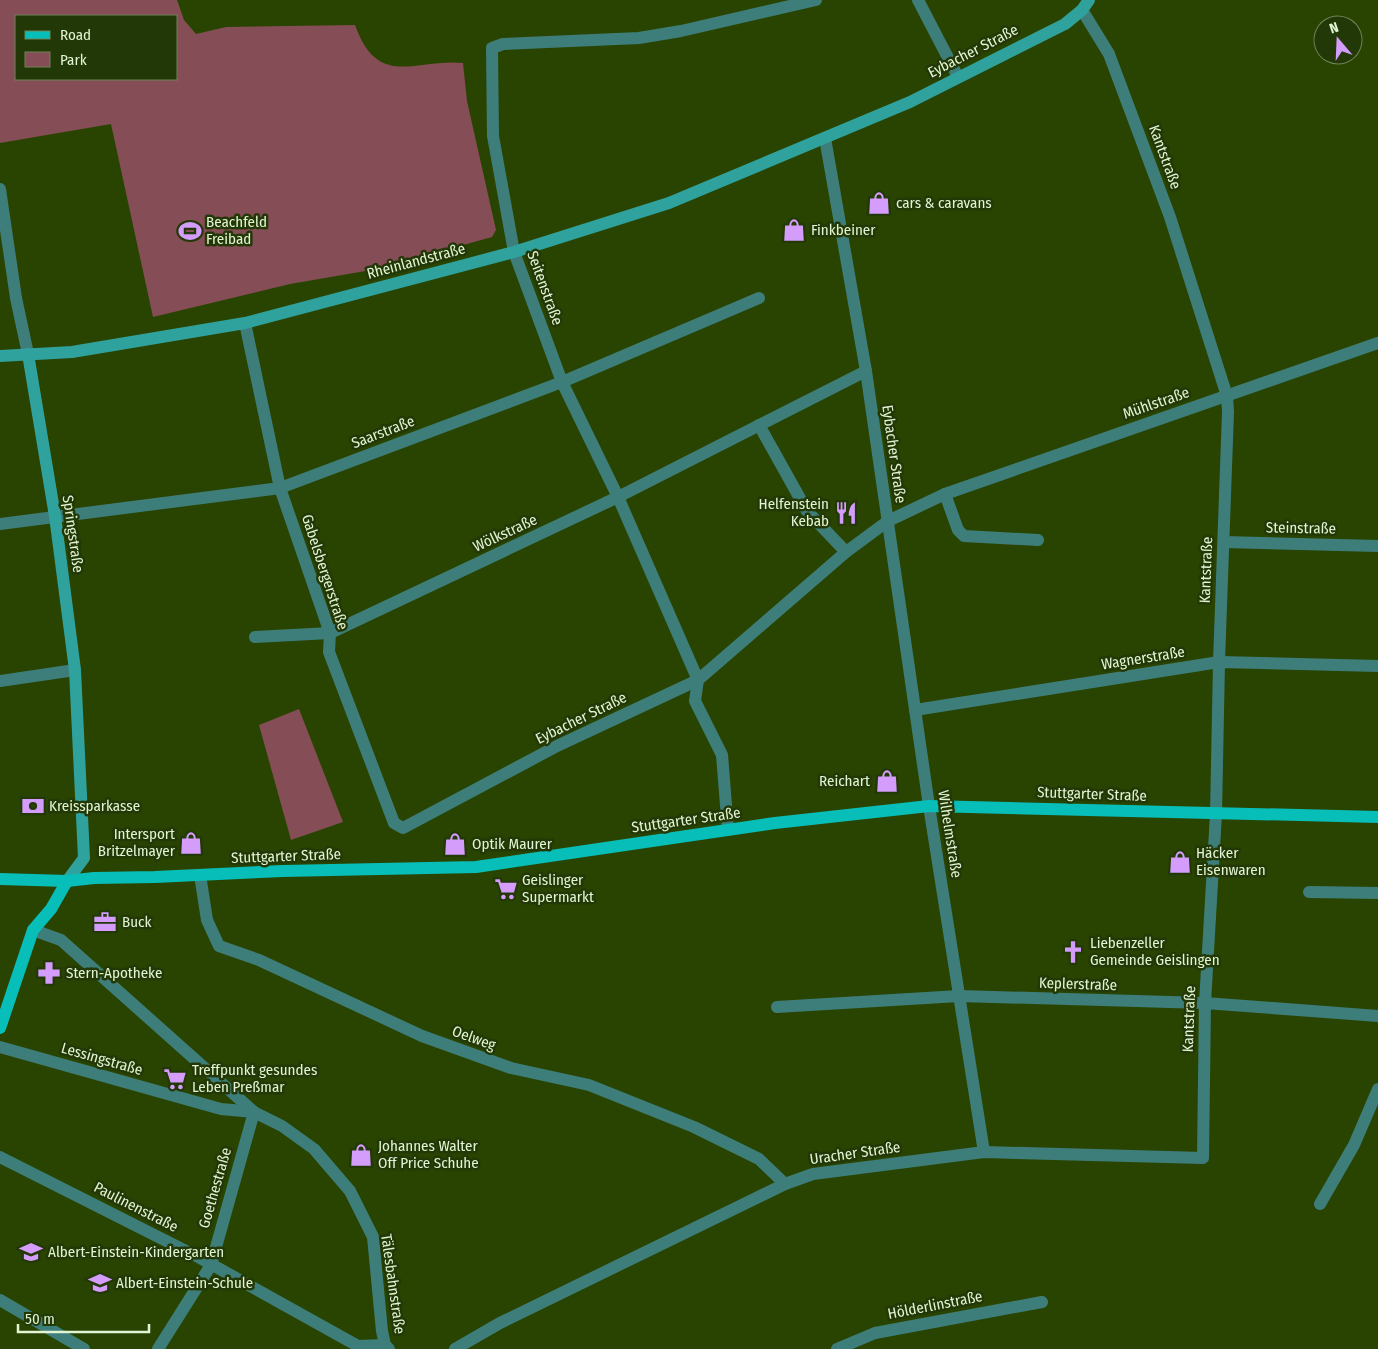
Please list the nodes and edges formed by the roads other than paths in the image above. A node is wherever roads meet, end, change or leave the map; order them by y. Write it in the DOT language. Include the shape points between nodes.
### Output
graph roads {
  1 [pos="816,0"];
  2 [pos="918,0"];
  3 [pos="1086,5"];
  4 [pos="958,77"];
  5 [pos="825,138"];
  6 [pos="0,189"];
  7 [pos="514,252"];
  8 [pos="759,298"];
  9 [pos="245,323"];
  10 [pos="1378,343"];
  11 [pos="28,354"];
  12 [pos="0,356"];
  13 [pos="866,371"];
  14 [pos="562,382"];
  15 [pos="1227,396"];
  16 [pos="759,425"];
  17 [pos="280,488"];
  18 [pos="945,494"];
  19 [pos="618,497"];
  20 [pos="55,516"];
  21 [pos="888,521"];
  22 [pos="0,524"];
  23 [pos="1038,540"];
  24 [pos="1224,542"];
  25 [pos="1378,546"];
  26 [pos="846,552"];
  27 [pos="330,633"];
  28 [pos="255,637"];
  29 [pos="1219,662"];
  30 [pos="1378,666"];
  31 [pos="75,670"];
  32 [pos="698,680"];
  33 [pos="0,681"];
  34 [pos="916,710"];
  35 [pos="929,806"];
  36 [pos="1216,814"];
  37 [pos="1378,817"];
  38 [pos="394,824"];
  39 [pos="728,830"];
  40 [pos="200,875"];
  41 [pos="0,879"];
  42 [pos="67,881"];
  43 [pos="1309,892"];
  44 [pos="1378,893"];
  45 [pos="33,930"];
  46 [pos="959,996"];
  47 [pos="1205,1004"];
  48 [pos="777,1007"];
  49 [pos="1378,1016"];
  50 [pos="0,1028"];
  51 [pos="0,1047"];
  52 [pos="1378,1089"];
  53 [pos="254,1112"];
  54 [pos="984,1152"];
  55 [pos="0,1157"];
  56 [pos="1203,1158"];
  57 [pos="785,1184"];
  58 [pos="1320,1204"];
  59 [pos="211,1264"];
  60 [pos="0,1300"];
  61 [pos="1042,1302"];
  62 [pos="386,1348"];
  63 [pos="458,1348"];
  64 [pos="84,1349"];
  65 [pos="158,1349"];
  66 [pos="837,1349"];
  1 -- 7 [label="street, Seitenstraße" via="639,38 502,44 492,48 493,136"];
  2 -- 4 [label="street"];
  3 -- 4 [label="main road, Eybacher Straße" via="1065,24"];
  3 -- 15 [label="street, Kantstraße" via="1109,54 1170,217"];
  4 -- 5 [label="main road, Eybacher Straße" via="910,102"];
  5 -- 7 [label="main road, Rheinlandstraße" via="670,203"];
  5 -- 13 [label="street, Eybacher Straße"];
  6 -- 11 [label="street, Springstraße"];
  7 -- 9 [label="main road, Rheinlandstraße"];
  7 -- 14 [label="street, Seitenstraße"];
  8 -- 14 [label="street, Saarstraße"];
  9 -- 11 [label="main road, Rheinlandstraße" via="72,352"];
  9 -- 17 [label="street, Gabelsbergerstraße"];
  10 -- 15 [label="street, Mühlstraße"];
  11 -- 12 [label="main road, Rheinlandstraße"];
  11 -- 20 [label="main road, Springstraße"];
  13 -- 16 [label="street, Wölkstraße"];
  13 -- 21 [label="street, Eybacher Straße"];
  14 -- 17 [label="street, Saarstraße"];
  14 -- 19 [label="street, Seitenstraße"];
  15 -- 18 [label="street, Mühlstraße"];
  15 -- 24 [label="street, Kantstraße"];
  16 -- 19 [label="street, Wölkstraße"];
  16 -- 26 [label="street" via="807,512"];
  17 -- 20 [label="street, Saarstraße"];
  17 -- 27 [label="street, Gabelsbergerstraße"];
  18 -- 21 [label="street, Mühlstraße"];
  18 -- 23 [label="street" via="958,530 964,536"];
  19 -- 27 [label="street, Wölkstraße"];
  19 -- 32 [label="street, Seitenstraße"];
  20 -- 22 [label="street, Saarstraße"];
  20 -- 31 [label="main road, Springstraße"];
  21 -- 26 [label="street, Eybacher Straße"];
  21 -- 34 [label="street, Wilhelmstraße"];
  24 -- 25 [label="street, Steinstraße"];
  24 -- 29 [label="street, Kantstraße"];
  26 -- 32 [label="street, Eybacher Straße"];
  27 -- 28 [label="street, Wölkstraße"];
  27 -- 38 [label="street, Gabelsbergerstraße" via="329,652"];
  29 -- 30 [label="street, Wagnerstraße"];
  29 -- 34 [label="street, Wagnerstraße"];
  29 -- 36 [label="street, Kantstraße"];
  31 -- 33 [label="street"];
  31 -- 42 [label="main road, Springstraße" via="84,858"];
  32 -- 38 [label="street, Eybacher Straße" via="557,746 403,828"];
  32 -- 39 [label="street, Seitenstraße" via="695,700 722,755"];
  34 -- 35 [label="street, Wilhelmstraße"];
  35 -- 36 [label="main road, Stuttgarter Straße"];
  35 -- 39 [label="main road, Stuttgarter Straße"];
  35 -- 46 [label="street, Wilhelmstraße"];
  36 -- 37 [label="main road, Stuttgarter Straße"];
  36 -- 47 [label="street, Kantstraße"];
  39 -- 40 [label="main road, Stuttgarter Straße" via="476,867"];
  40 -- 42 [label="main road, Stuttgarter Straße"];
  40 -- 57 [label="street, Oelweg" via="207,920 219,946 260,960 422,1036 511,1068 588,1085 694,1127 759,1159"];
  41 -- 42 [label="main road, Stuttgarter Straße"];
  42 -- 45 [label="main road" via="51,909"];
  43 -- 44 [label="street"];
  45 -- 50 [label="main road"];
  45 -- 53 [label="street, Tälesbahnstraße" via="61,940"];
  46 -- 47 [label="street, Keplerstraße"];
  46 -- 48 [label="street, Keplerstraße"];
  46 -- 54 [label="street, Wilhelmstraße"];
  47 -- 49 [label="street, Keplerstraße"];
  47 -- 56 [label="street, Kantstraße"];
  51 -- 53 [label="street, Lessingstraße" via="221,1109"];
  52 -- 58 [label="street" via="1354,1145"];
  53 -- 59 [label="street, Goethestraße"];
  53 -- 62 [label="street, Tälesbahnstraße" via="282,1126 314,1149 350,1191 373,1237"];
  54 -- 56 [label="street, Uracher Straße"];
  54 -- 57 [label="street, Uracher Straße" via="812,1174"];
  55 -- 59 [label="street, Paulinenstraße"];
  57 -- 63 [label="street, Uracher Straße" via="500,1323"];
  59 -- 62 [label="street, Paulinenstraße" via="358,1346"];
  59 -- 65 [label="street, Goethestraße"];
  60 -- 64 [label="street"];
  61 -- 66 [label="street, Hölderlinstraße" via="874,1333"];
}
